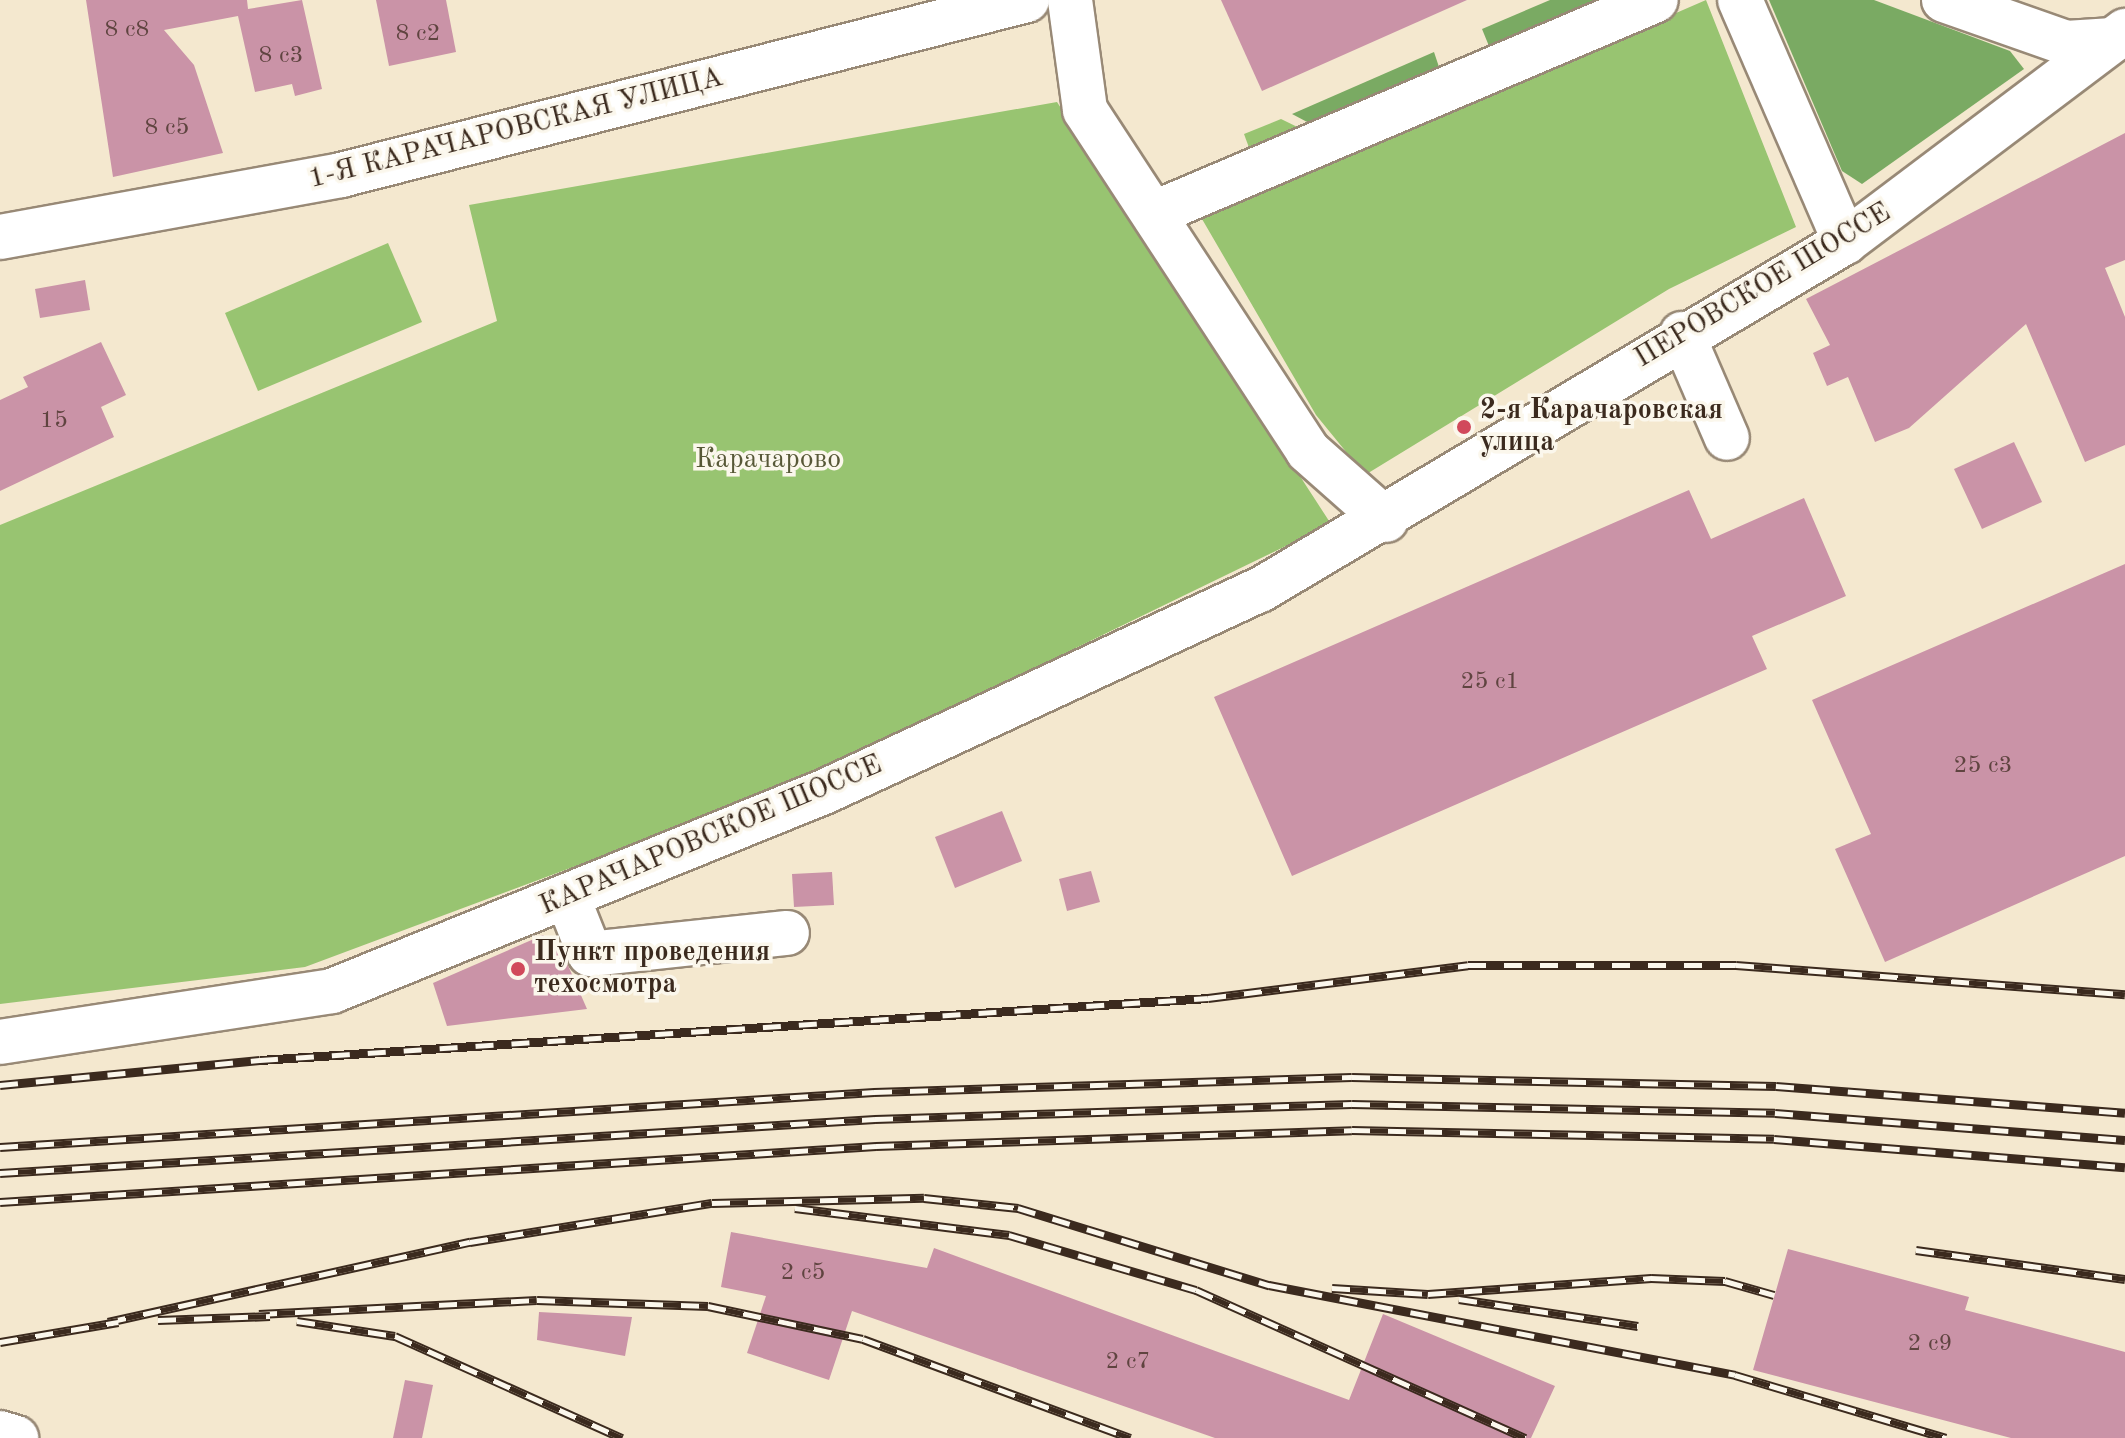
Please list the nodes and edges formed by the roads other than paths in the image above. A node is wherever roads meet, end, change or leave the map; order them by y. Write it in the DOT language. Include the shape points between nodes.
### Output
graph roads {
  1 [pos="1027,0"];
  2 [pos="1070,0"];
  3 [pos="1656,0"];
  4 [pos="1740,0"];
  5 [pos="1944,0"];
  6 [pos="2121,42"];
  7 [pos="1155,213"];
  8 [pos="0,237"];
  9 [pos="1845,242"];
  10 [pos="1682,334"];
  11 [pos="1727,438"];
  12 [pos="1386,520"];
  13 [pos="567,896"];
  14 [pos="787,933"];
  15 [pos="0,1042"];
  16 [pos="0,1433"];
  17 [pos="16,1438"];
  1 -- 8 [label="street, 1-Я КАРАЧАРОВСКАЯ УЛИЦА" via="341,175"];
  2 -- 7 [label="street" via="1085,110"];
  3 -- 7 [label="street"];
  4 -- 9 [label="street"];
  5 -- 6 [label="street" via="2066,43"];
  6 -- 9 [label="street, ПЕРОВСКОЕ ШОССЕ"];
  7 -- 12 [label="street" via="1308,451"];
  9 -- 10 [label="street, ПЕРОВСКОЕ ШОССЕ"];
  10 -- 11 [label="street"];
  10 -- 12 [label="street, ПЕРОВСКОЕ ШОССЕ"];
  12 -- 13 [label="street, КАРАЧАРОВСКОЕ ШОССЕ" via="1260,590 826,791"];
  13 -- 14 [label="street" via="590,954"];
  13 -- 15 [label="street, КАРАЧАРОВСКОЕ ШОССЕ" via="332,991"];
  16 -- 17 [label="street"];
}
